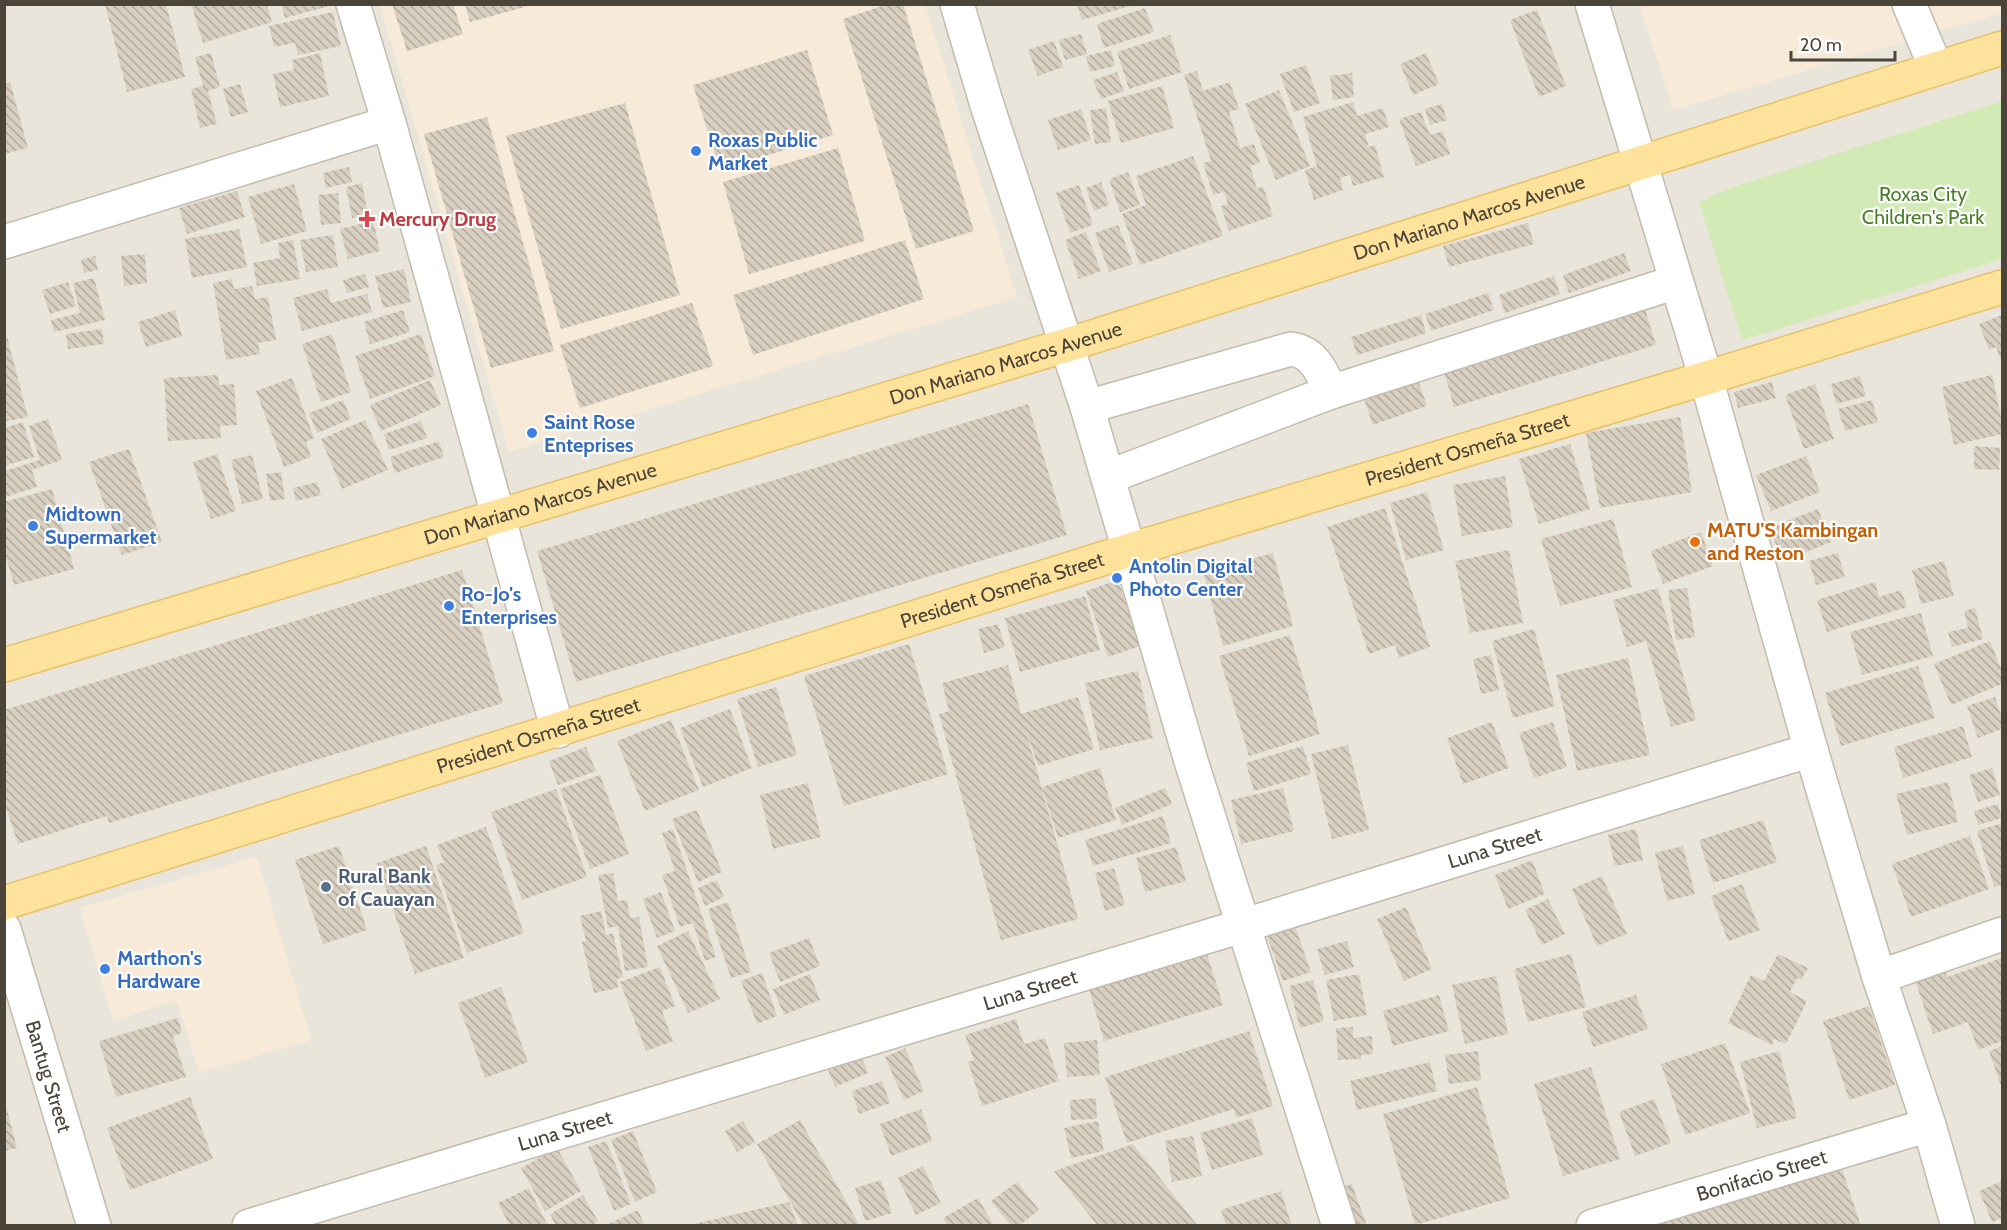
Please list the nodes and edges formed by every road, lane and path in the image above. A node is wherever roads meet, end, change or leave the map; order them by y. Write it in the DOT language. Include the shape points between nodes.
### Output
graph roads {
  1 [pos="353,4"];
  2 [pos="957,4"];
  3 [pos="1592,4"];
  4 [pos="1909,4"];
  5 [pos="2002,48"];
  6 [pos="1936,68"];
  7 [pos="389,123"];
  8 [pos="1639,163"];
  9 [pos="4,242"];
  10 [pos="1676,282"];
  11 [pos="2002,287"];
  12 [pos="1068,345"];
  13 [pos="1706,378"];
  14 [pos="1331,392"];
  15 [pos="1087,407"];
  16 [pos="1108,477"];
  17 [pos="499,518"];
  18 [pos="1130,550"];
  19 [pos="4,665"];
  20 [pos="558,731"];
  21 [pos="1811,750"];
  22 [pos="4,903"];
  23 [pos="1242,926"];
  24 [pos="4,929"];
  25 [pos="2002,934"];
  26 [pos="1879,977"];
  27 [pos="1929,1125"];
  28 [pos="94,1226"];
  29 [pos="249,1226"];
  30 [pos="1339,1226"];
  31 [pos="1593,1226"];
  32 [pos="1958,1226"];
  1 -- 7 [label="street"];
  2 -- 12 [label="street"];
  3 -- 8 [label="street"];
  4 -- 6 [label="street"];
  5 -- 6 [label="main road, Don Mariano Marcos Avenue"];
  6 -- 8 [label="main road, Don Mariano Marcos Avenue"];
  7 -- 9 [label="street"];
  7 -- 17 [label="street"];
  8 -- 10 [label="street"];
  8 -- 12 [label="main road, Don Mariano Marcos Avenue"];
  10 -- 13 [label="street"];
  10 -- 14 [label="street"];
  11 -- 13 [label="main road, President Osmeña Street"];
  12 -- 15 [label="street"];
  12 -- 17 [label="main road, Don Mariano Marcos Avenue"];
  13 -- 18 [label="main road, President Osmeña Street"];
  13 -- 21 [label="street"];
  14 -- 15 [label="street" via="1312,359 1291,349"];
  14 -- 16 [label="street"];
  15 -- 16 [label="street"];
  16 -- 18 [label="street"];
  17 -- 19 [label="main road, Don Mariano Marcos Avenue"];
  17 -- 20 [label="street"];
  18 -- 20 [label="main road, President Osmeña Street"];
  18 -- 23 [label="street"];
  20 -- 22 [label="main road, President Osmeña Street"];
  21 -- 23 [label="street, Luna Street"];
  21 -- 26 [label="street"];
  23 -- 29 [label="street, Luna Street"];
  23 -- 30 [label="street"];
  24 -- 28 [label="street, Bantug Street"];
  25 -- 26 [label="street"];
  26 -- 27 [label="street"];
  27 -- 31 [label="street, Bonifacio Street"];
  27 -- 32 [label="street"];
}
